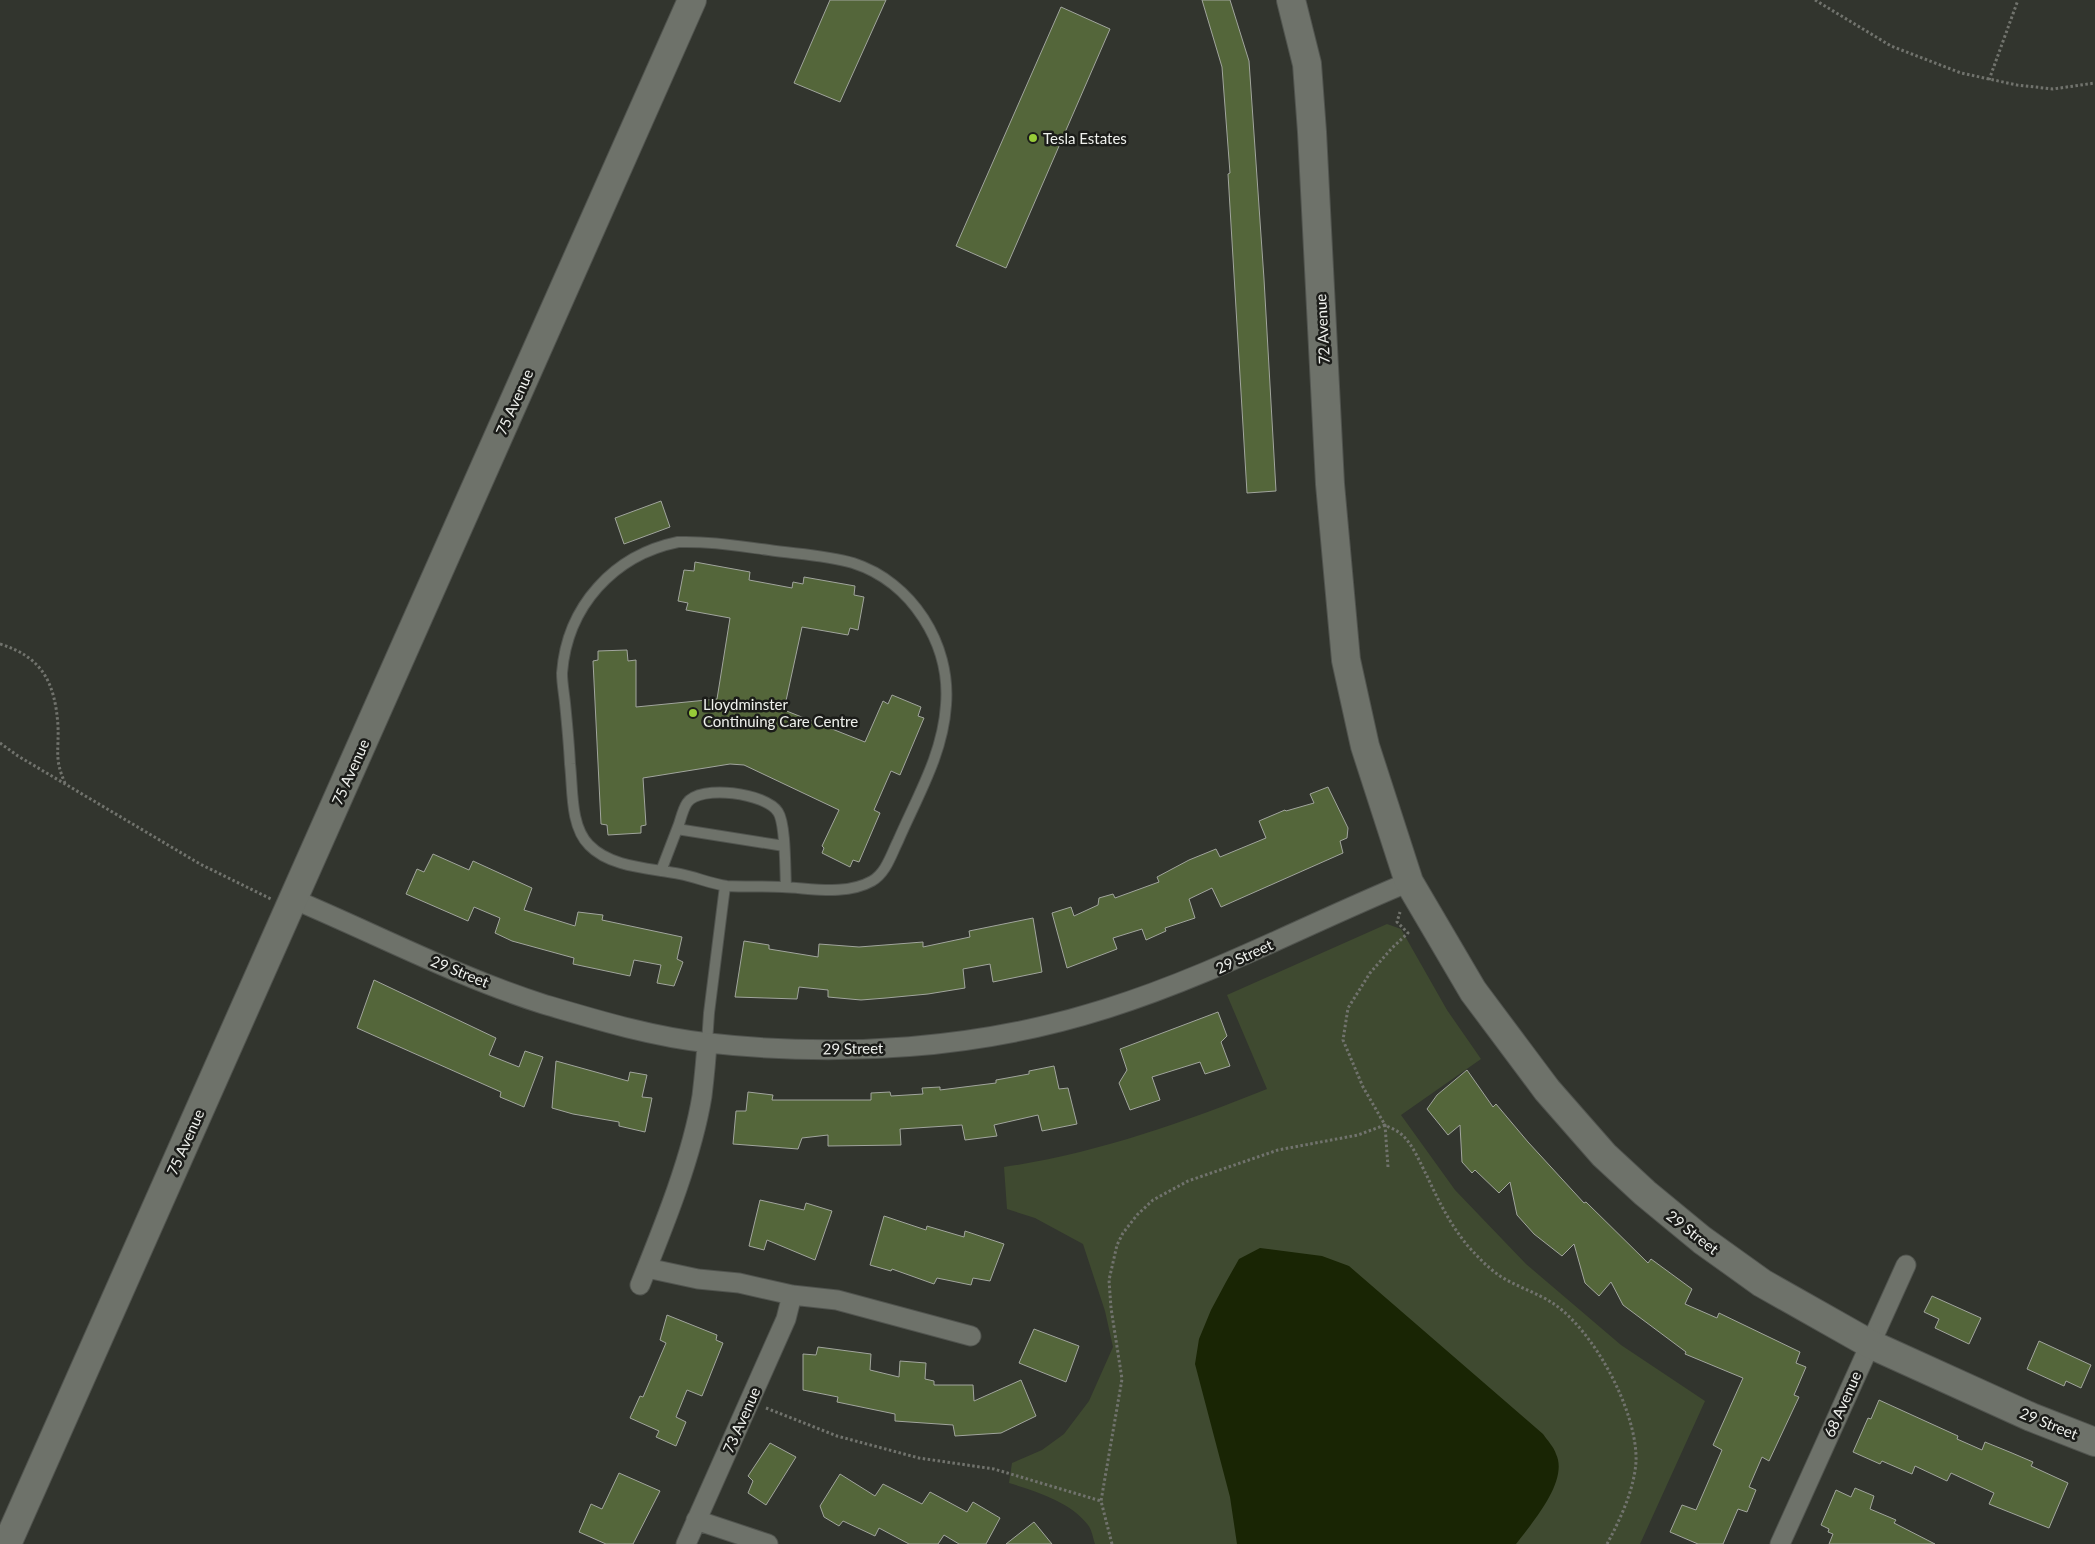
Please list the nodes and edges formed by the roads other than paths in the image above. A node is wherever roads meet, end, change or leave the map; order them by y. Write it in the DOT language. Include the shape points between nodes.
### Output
graph roads {
  1 [pos="692,0"];
  2 [pos="1291,0"];
  3 [pos="1346,660"];
  4 [pos="677,829"];
  5 [pos="784,846"];
  6 [pos="661,871"];
  7 [pos="1409,882"];
  8 [pos="725,886"];
  9 [pos="786,887"];
  10 [pos="292,903"];
  11 [pos="707,1043"];
  12 [pos="1906,1265"];
  13 [pos="792,1296"];
  14 [pos="971,1336"];
  15 [pos="1870,1344"];
  16 [pos="2095,1442"];
  17 [pos="696,1520"];
  18 [pos="7,1544"];
  19 [pos="686,1544"];
  20 [pos="768,1544"];
  21 [pos="1780,1544"];
  1 -- 10 [label="street, 75 Avenue"];
  2 -- 3 [label="street, 72 Avenue" via="1307,64 1330,484"];
  3 -- 7 [label="street, 29 Street" via="1365,746"];
  4 -- 5 [label="lane"];
  4 -- 5 [label="lane" via="687,802 699,795 712,792 738,795 767,802 779,812"];
  4 -- 6 [label="lane"];
  5 -- 9 [label="lane"];
  6 -- 8 [label="lane"];
  6 -- 9 [label="lane" via="619,862 599,853 581,836 575,811 562,674 576,620 587,600 613,572 647,550 662,545 714,542 834,558 872,571 892,585 919,612 936,640 945,670 943,729 932,767 884,870 875,880 846,890"];
  7 -- 11 [label="street, 29 Street" via="1206,974 1104,1010 998,1036 899,1048 786,1049"];
  7 -- 15 [label="street, 29 Street" via="1473,991 1499,1028 1547,1090 1604,1155 1644,1193 1762,1283"];
  8 -- 9 [label="lane"];
  8 -- 11 [label="lane"];
  10 -- 11 [label="street, 29 Street" via="540,1003 617,1025"];
  10 -- 18 [label="street, 75 Avenue"];
  11 -- 13 [label="street" via="702,1098 690,1144 643,1277 739,1283"];
  12 -- 15 [label="street, 68 Avenue"];
  13 -- 14 [label="street" via="837,1300"];
  13 -- 17 [label="street, 73 Avenue" via="786,1319"];
  15 -- 16 [label="street, 29 Street" via="2031,1417"];
  15 -- 21 [label="street, 68 Avenue"];
  17 -- 19 [label="street, 73 Avenue"];
  17 -- 20 [label="street"];
}
